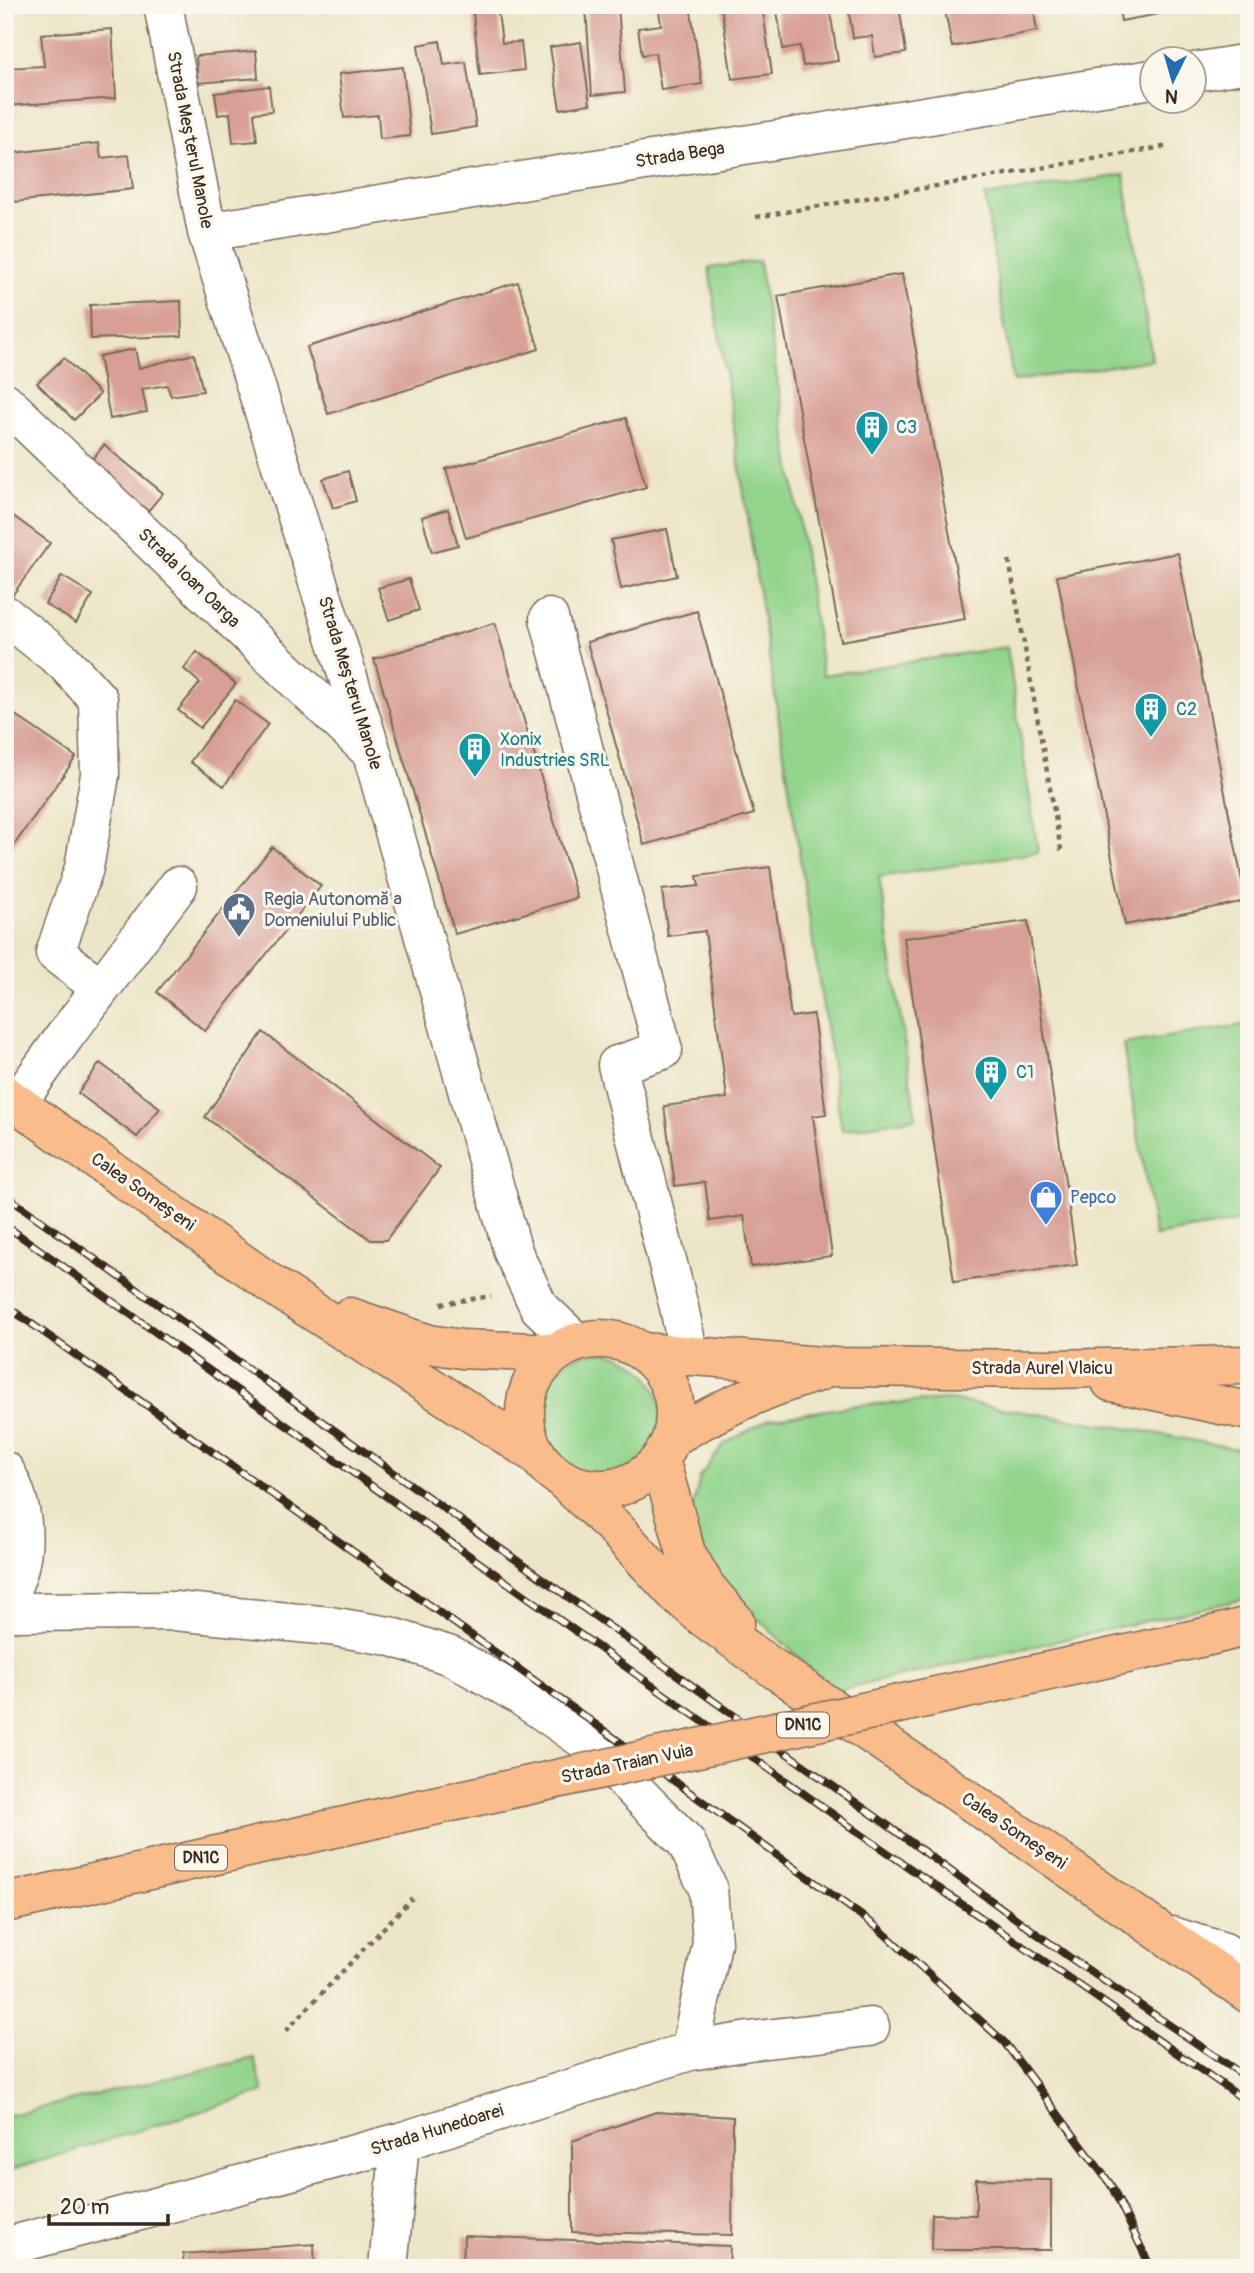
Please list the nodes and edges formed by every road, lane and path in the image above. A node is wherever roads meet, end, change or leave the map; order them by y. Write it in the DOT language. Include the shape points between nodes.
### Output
graph roads {
  1 [pos="163,5"];
  2 [pos="1249,63"];
  3 [pos="1208,70"];
  4 [pos="1138,81"];
  5 [pos="1169,146"];
  6 [pos="756,217"];
  7 [pos="207,232"];
  8 [pos="5,402"];
  9 [pos="1009,560"];
  10 [pos="5,615"];
  11 [pos="549,618"];
  12 [pos="372,753"];
  13 [pos="1062,855"];
  14 [pos="178,886"];
  15 [pos="101,988"];
  16 [pos="11,1099"];
  17 [pos="280,1290"];
  18 [pos="530,1290"];
  19 [pos="430,1305"];
  20 [pos="566,1348"];
  21 [pos="642,1352"];
  22 [pos="689,1356"];
  23 [pos="1249,1365"];
  24 [pos="835,1367"];
  25 [pos="1051,1369"];
  26 [pos="1249,1411"];
  27 [pos="666,1449"];
  28 [pos="549,1467"];
  29 [pos="5,1471"];
  30 [pos="5,1600"];
  31 [pos="5,1612"];
  32 [pos="1249,1626"];
  33 [pos="777,1671"];
  34 [pos="412,1898"];
  35 [pos="5,1903"];
  36 [pos="1163,1934"];
  37 [pos="1249,1968"];
  38 [pos="1249,1994"];
  39 [pos="870,2026"];
  40 [pos="286,2031"];
  41 [pos="690,2052"];
  42 [pos="400,2142"];
  43 [pos="5,2248"];
  44 [pos="388,2268"];
  1 -- 7 [label="street, Strada Meșterul Manole"];
  2 -- 3 [label="street"];
  4 -- 7 [label="street, Strada Bega"];
  5 -- 6 [label="path"];
  7 -- 12 [label="street, Strada Meșterul Manole"];
  8 -- 12 [label="street, Strada Ioan Oarga"];
  9 -- 13 [label="path"];
  10 -- 15 [label="street" via="63,661 98,699 100,775 84,869 55,953"];
  11 -- 22 [label="street" via="663,1050 617,1065"];
  12 -- 18 [label="street, Strada Meșterul Manole" via="513,1252"];
  14 -- 15 [label="street"];
  15 -- 16 [label="street"];
  16 -- 17 [label="main road, Calea Someșeni"];
  17 -- 20 [label="main road, Calea Someșeni" via="429,1344 461,1349"];
  17 -- 28 [label="main road, Calea Someșeni"];
  18 -- 19 [label="path"];
  18 -- 20 [label="street, Strada Meșterul Manole"];
  20 -- 21 [label="main road" via="598,1339 622,1342"];
  20 -- 28 [label="main road" via="540,1369 524,1412 527,1434"];
  21 -- 22 [label="main road, Strada Aurel Vlaicu"];
  21 -- 27 [label="main road" via="660,1368 671,1390 675,1415"];
  22 -- 24 [label="main road, Strada Aurel Vlaicu"];
  23 -- 25 [label="main road, Strada Aurel Vlaicu"];
  24 -- 25 [label="main road, Strada Aurel Vlaicu"];
  24 -- 27 [label="main road, Strada Aurel Vlaicu" via="753,1395 703,1419"];
  25 -- 26 [label="main road"];
  27 -- 28 [label="main road" via="644,1475 604,1489 582,1487"];
  27 -- 33 [label="main road, Calea Someșeni" via="682,1541 691,1563"];
  28 -- 33 [label="main road, Calea Someșeni" via="682,1600"];
  29 -- 30 [label="street" via="22,1517 23,1553 15,1584"];
  31 -- 41 [label="street" via="174,1611 330,1626 389,1636 451,1656 518,1694 586,1741 686,1842 708,1888 712,1943"];
  32 -- 35 [label="main road, Strada Traian Vuia / DN1C, bridge"];
  33 -- 36 [label="main road, Calea Someșeni"];
  34 -- 40 [label="path"];
  36 -- 37 [label="street" via="1224,1951"];
  36 -- 38 [label="main road, Calea Someșeni"];
  39 -- 41 [label="street, Strada Hunedoarei"];
  41 -- 42 [label="street, Strada Hunedoarei"];
  42 -- 43 [label="street, Strada Hunedoarei"];
  42 -- 44 [label="street"];
}
